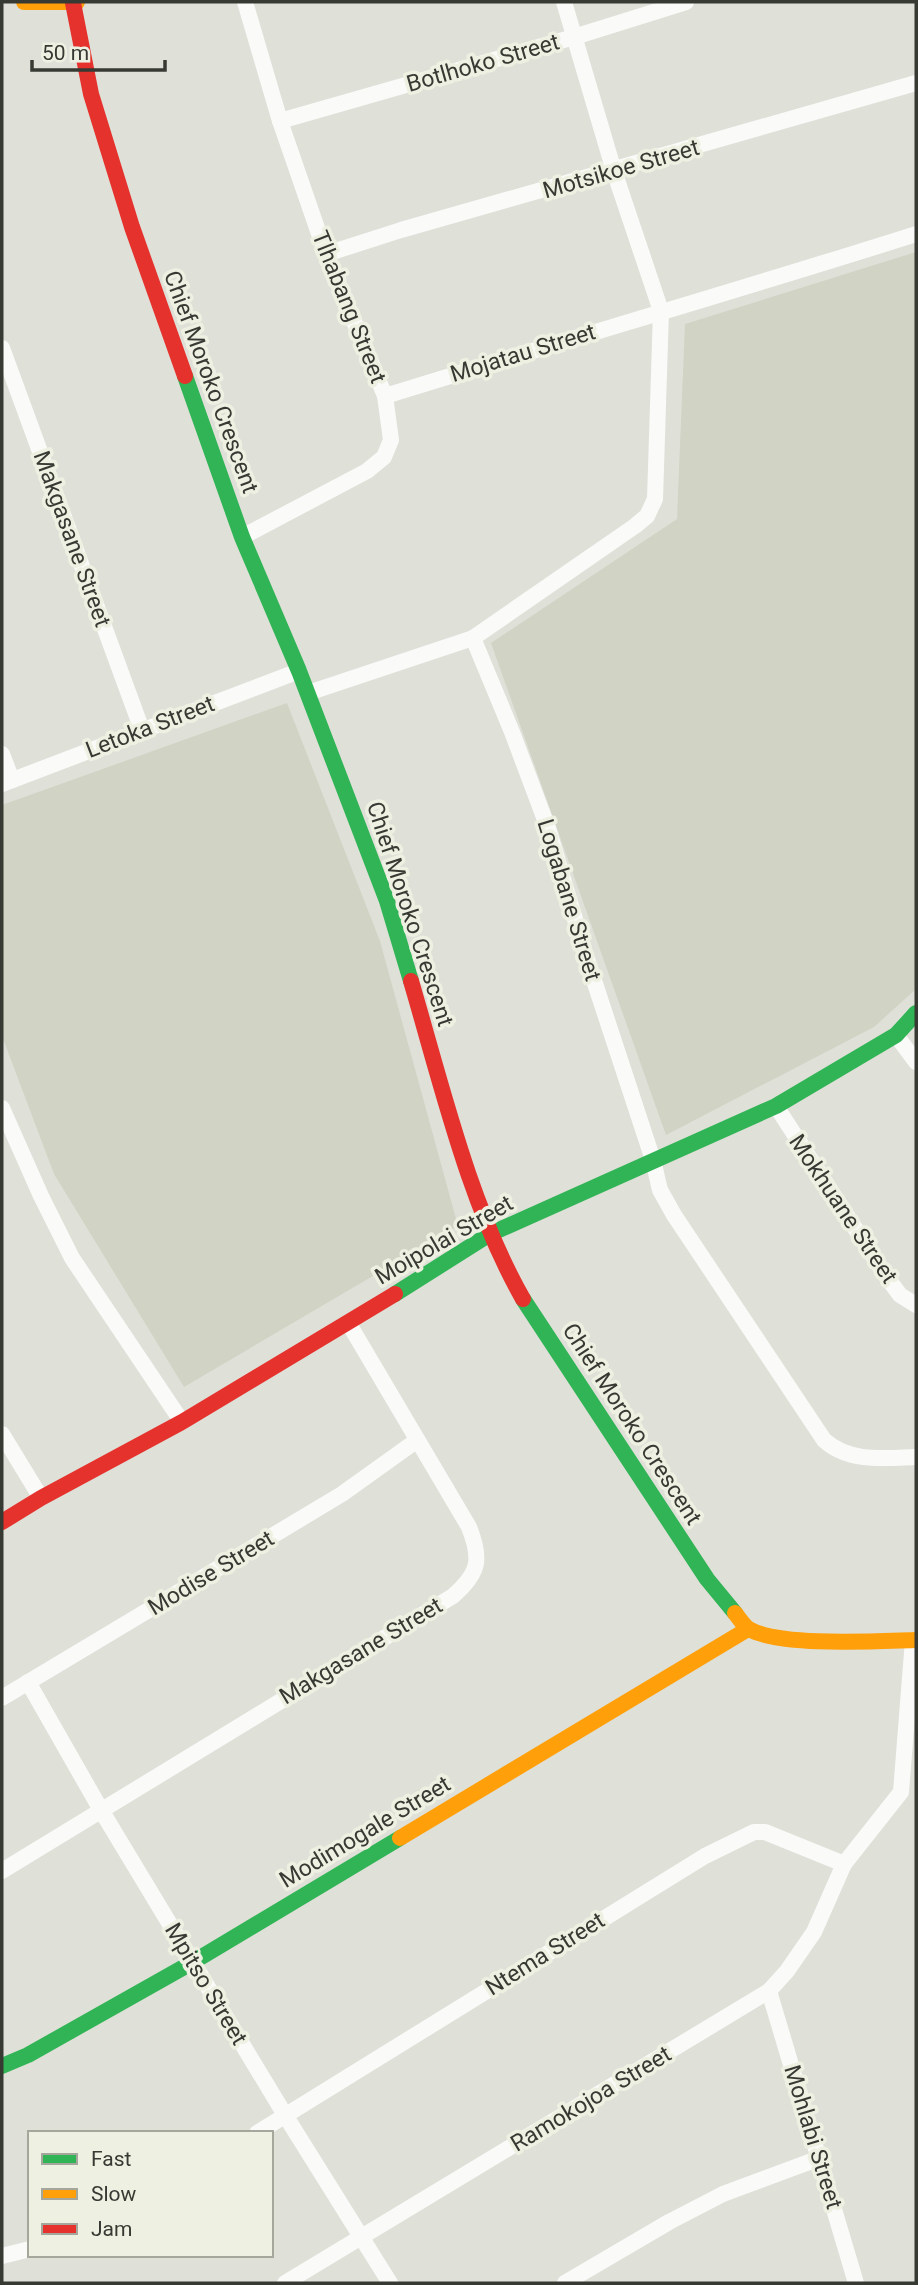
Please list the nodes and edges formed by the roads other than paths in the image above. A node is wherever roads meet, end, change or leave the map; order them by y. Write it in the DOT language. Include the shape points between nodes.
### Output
graph roads {
  1 [pos="24,2"];
  2 [pos="75,2"];
  3 [pos="245,2"];
  4 [pos="564,2"];
  5 [pos="686,2"];
  6 [pos="574,37"];
  7 [pos="916,83"];
  8 [pos="280,121"];
  9 [pos="614,171"];
  10 [pos="916,234"];
  11 [pos="326,254"];
  12 [pos="660,311"];
  13 [pos="2,348"];
  14 [pos="385,396"];
  15 [pos="242,537"];
  16 [pos="473,638"];
  17 [pos="299,671"];
  18 [pos="308,693"];
  19 [pos="142,730"];
  20 [pos="2,754"];
  21 [pos="7,782"];
  22 [pos="916,1013"];
  23 [pos="896,1035"];
  24 [pos="916,1062"];
  25 [pos="776,1107"];
  26 [pos="2,1108"];
  27 [pos="653,1160"];
  28 [pos="490,1234"];
  29 [pos="916,1305"];
  30 [pos="349,1324"];
  31 [pos="182,1422"];
  32 [pos="2,1434"];
  33 [pos="416,1441"];
  34 [pos="916,1457"];
  35 [pos="41,1498"];
  36 [pos="2,1522"];
  37 [pos="748,1629"];
  38 [pos="915,1640"];
  39 [pos="27,1682"];
  40 [pos="2,1698"];
  41 [pos="901,1793"];
  42 [pos="916,1799"];
  43 [pos="101,1810"];
  44 [pos="844,1864"];
  45 [pos="2,1871"];
  46 [pos="193,1962"];
  47 [pos="769,1991"];
  48 [pos="2,2066"];
  49 [pos="285,2115"];
  50 [pos="260,2131"];
  51 [pos="820,2158"];
  52 [pos="361,2238"];
  53 [pos="28,2250"];
  54 [pos="2,2256"];
  55 [pos="285,2283"];
  56 [pos="390,2283"];
  57 [pos="565,2283"];
  58 [pos="856,2283"];
  1 -- 2 [label="street"];
  2 -- 15 [label="street, Chief Moroko Crescent" via="91,94 128,216"];
  3 -- 8 [label="street, Tlhabang Street"];
  4 -- 6 [label="street"];
  5 -- 6 [label="street, Botlhoko Street"];
  6 -- 8 [label="street, Botlhoko Street"];
  6 -- 9 [label="street"];
  7 -- 9 [label="street, Motsikoe Street"];
  8 -- 11 [label="street, Tlhabang Street"];
  9 -- 11 [label="street, Motsikoe Street"];
  9 -- 12 [label="street"];
  10 -- 12 [label="street, Mojatau Street"];
  11 -- 14 [label="street, Tlhabang Street"];
  12 -- 14 [label="street, Mojatau Street"];
  12 -- 16 [label="street" via="651,510 635,526"];
  13 -- 19 [label="street, Makgasane Street"];
  14 -- 15 [label="street, Tlhabang Street" via="391,440 378,463"];
  15 -- 17 [label="street, Chief Moroko Crescent"];
  16 -- 18 [label="street"];
  16 -- 27 [label="street, Logabane Street" via="548,828"];
  17 -- 18 [label="street, Chief Moroko Crescent"];
  17 -- 19 [label="street, Letoka Street"];
  18 -- 28 [label="street, Chief Moroko Crescent" via="387,901"];
  19 -- 21 [label="street, Letoka Street"];
  20 -- 21 [label="street"];
  22 -- 23 [label="street, Moipolai Street"];
  23 -- 24 [label="street"];
  23 -- 25 [label="street, Moipolai Street"];
  25 -- 27 [label="street, Moipolai Street"];
  25 -- 29 [label="street, Mokhuane Street" via="886,1276"];
  26 -- 31 [label="street" via="72,1258"];
  27 -- 28 [label="street, Moipolai Street"];
  27 -- 34 [label="street, Logabane Street" via="660,1190 674,1215 824,1440 841,1452 856,1455"];
  28 -- 30 [label="street, Moipolai Street"];
  28 -- 37 [label="street, Chief Moroko Crescent" via="528,1307 707,1579"];
  30 -- 31 [label="street, Moipolai Street"];
  30 -- 33 [label="street, Makgasane Street"];
  31 -- 35 [label="street, Moipolai Street"];
  32 -- 35 [label="street"];
  33 -- 39 [label="street, Modise Street" via="330,1501"];
  33 -- 43 [label="street, Makgasane Street" via="469,1527 477,1556 470,1581 453,1596"];
  35 -- 36 [label="street, Moipolai Street"];
  37 -- 38 [label="street" via="776,1638"];
  37 -- 46 [label="street, Modimogale Street"];
  38 -- 41 [label="street"];
  39 -- 40 [label="street, Modise Street"];
  39 -- 43 [label="street, Mpitso Street"];
  41 -- 42 [label="street"];
  41 -- 44 [label="street"];
  43 -- 45 [label="street, Makgasane Street"];
  43 -- 46 [label="street, Mpitso Street"];
  44 -- 47 [label="street, Ramokojoa Street" via="814,1932"];
  44 -- 49 [label="street, Ntema Street" via="765,1832 754,1832 705,1856"];
  46 -- 48 [label="street, Modimogale Street"];
  46 -- 49 [label="street, Mpitso Street"];
  47 -- 51 [label="street, Mohlabi Street"];
  47 -- 52 [label="street, Ramokojoa Street"];
  49 -- 50 [label="street, Ntema Street"];
  49 -- 52 [label="street, Mpitso Street"];
  51 -- 57 [label="street" via="723,2194"];
  51 -- 58 [label="street, Mohlabi Street"];
  52 -- 55 [label="street, Ramokojoa Street"];
  52 -- 56 [label="street, Mpitso Street"];
  53 -- 54 [label="street"];
}
